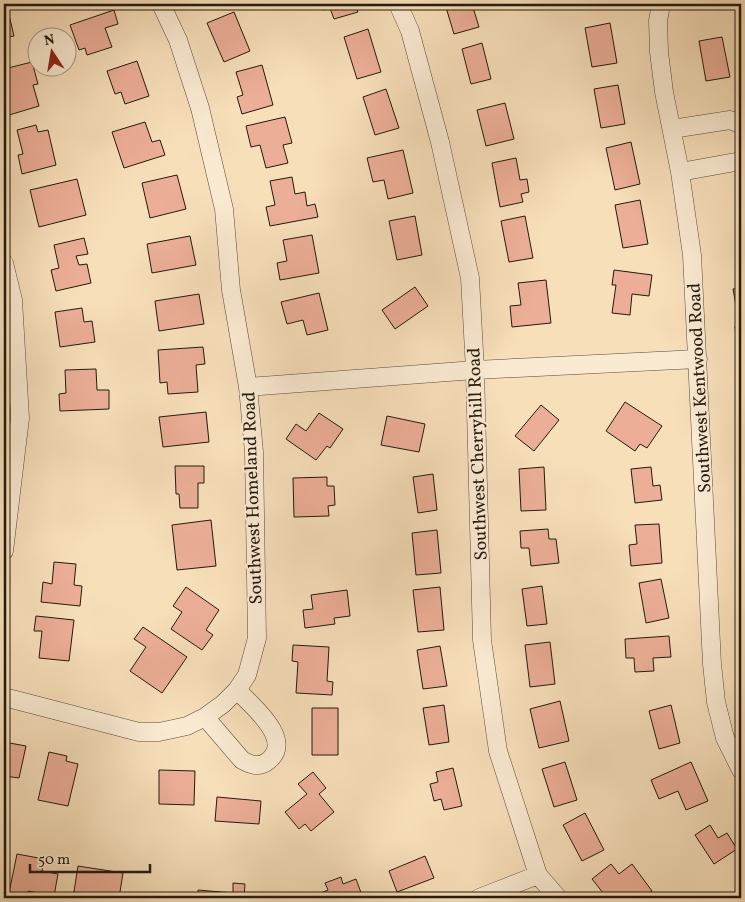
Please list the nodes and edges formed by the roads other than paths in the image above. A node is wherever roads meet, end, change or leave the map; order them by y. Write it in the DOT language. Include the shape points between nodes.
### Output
graph roads {
  1 [pos="161,4"];
  2 [pos="398,4"];
  3 [pos="661,4"];
  4 [pos="741,124"];
  5 [pos="672,129"];
  6 [pos="741,160"];
  7 [pos="680,172"];
  8 [pos="4,263"];
  9 [pos="698,359"];
  10 [pos="475,370"];
  11 [pos="248,387"];
  12 [pos="4,550"];
  13 [pos="237,690"];
  14 [pos="4,697"];
  15 [pos="205,718"];
  16 [pos="741,770"];
  17 [pos="538,874"];
  18 [pos="479,898"];
  19 [pos="558,898"];
  1 -- 11 [label="street, Southwest Homeland Road" via="178,40 200,108 224,209 231,290"];
  2 -- 10 [label="street, Southwest Cherryhill Road" via="410,31 440,142 470,278"];
  3 -- 5 [label="street, Southwest Kentwood Road" via="659,52"];
  4 -- 5 [label="street" via="730,120"];
  5 -- 7 [label="street, Southwest Kentwood Road"];
  6 -- 7 [label="street"];
  7 -- 9 [label="street, Southwest Kentwood Road" via="692,255"];
  8 -- 12 [label="street" via="13,300 20,418"];
  9 -- 10 [label="street"];
  9 -- 16 [label="street, Southwest Kentwood Road" via="712,664 716,702 725,738"];
  10 -- 11 [label="street"];
  10 -- 17 [label="street, Southwest Cherryhill Road" via="482,640 498,751"];
  11 -- 13 [label="street, Southwest Homeland Road" via="254,452 257,638 247,675"];
  13 -- 15 [label="street, Southwest Homeland Road"];
  13 -- 15 [label="street" via="272,727 275,752 266,763 258,766 242,760"];
  14 -- 15 [label="street, Southwest Homeland Road" via="139,732 159,732"];
  17 -- 18 [label="street"];
  17 -- 19 [label="street, Southwest Cherryhill Road"];
}
